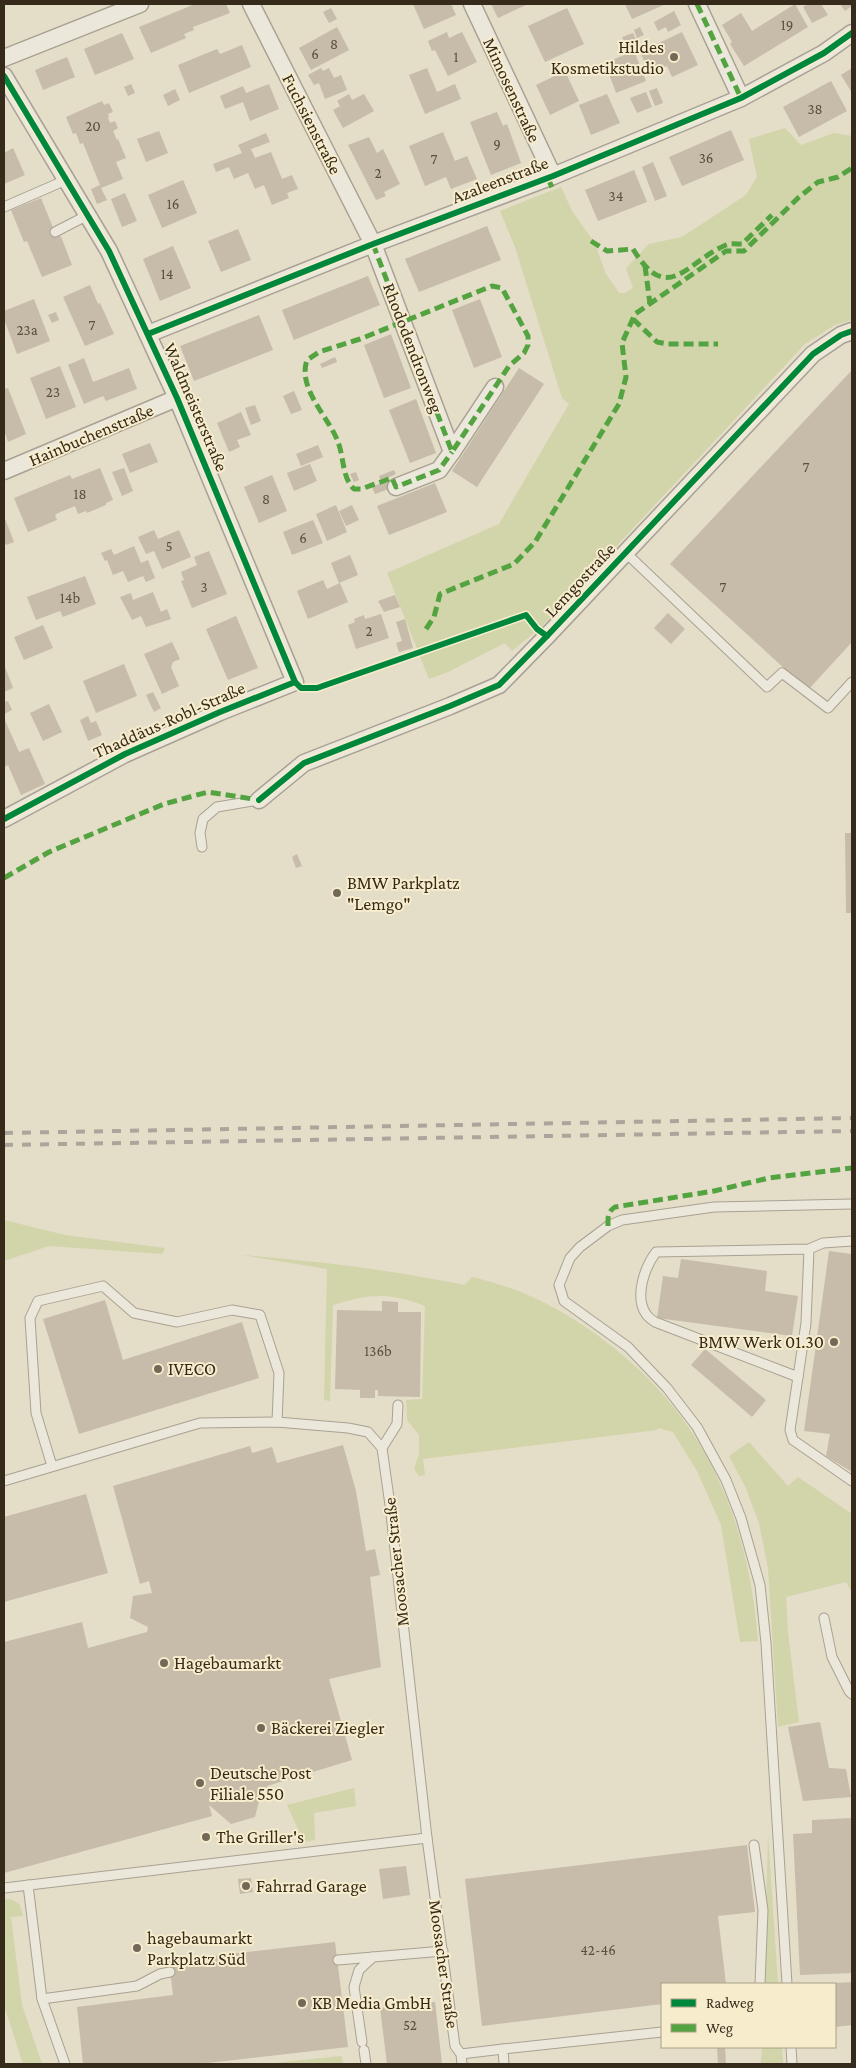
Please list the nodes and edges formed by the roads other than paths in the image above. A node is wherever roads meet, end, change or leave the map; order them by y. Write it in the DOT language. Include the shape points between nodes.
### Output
graph roads {
  1 [pos="140,4"];
  2 [pos="251,4"];
  3 [pos="472,4"];
  4 [pos="697,4"];
  5 [pos="110,10"];
  6 [pos="852,33"];
  7 [pos="4,58"];
  8 [pos="4,76"];
  9 [pos="741,98"];
  10 [pos="553,176"];
  11 [pos="66,180"];
  12 [pos="4,207"];
  13 [pos="88,215"];
  14 [pos="55,232"];
  15 [pos="373,244"];
  16 [pos="852,331"];
  17 [pos="148,334"];
  18 [pos="496,387"];
  19 [pos="177,398"];
  20 [pos="452,452"];
  21 [pos="4,471"];
  22 [pos="396,487"];
  23 [pos="626,552"];
  24 [pos="295,682"];
  25 [pos="852,682"];
  26 [pos="259,800"];
  27 [pos="4,819"];
  28 [pos="202,847"];
  29 [pos="852,1204"];
  30 [pos="852,1241"];
  31 [pos="809,1249"];
  32 [pos="798,1377"];
  33 [pos="398,1405"];
  34 [pos="277,1422"];
  35 [pos="382,1448"];
  36 [pos="52,1466"];
  37 [pos="4,1481"];
  38 [pos="852,1481"];
  39 [pos="824,1618"];
  40 [pos="852,1694"];
  41 [pos="427,1838"];
  42 [pos="754,1845"];
  43 [pos="28,1885"];
  44 [pos="4,1888"];
  45 [pos="443,1950"];
  46 [pos="373,1957"];
  47 [pos="338,1960"];
  48 [pos="170,1972"];
  49 [pos="760,1983"];
  50 [pos="787,1983"];
  51 [pos="42,1999"];
  52 [pos="661,2032"];
  53 [pos="791,2048"];
  54 [pos="503,2049"];
  55 [pos="461,2054"];
  56 [pos="65,2064"];
  57 [pos="366,2064"];
  58 [pos="462,2064"];
  59 [pos="504,2064"];
  60 [pos="792,2064"];
  1 -- 5 [label="street"];
  2 -- 15 [label="street, Fuchsienstraße"];
  3 -- 10 [label="street, Mimosenstraße"];
  4 -- 9 [label="street"];
  5 -- 7 [label="street"];
  6 -- 9 [label="street, Azaleenstraße" via="824,53"];
  8 -- 11 [label="street, Waldmeisterstraße"];
  9 -- 10 [label="street, Azaleenstraße"];
  10 -- 15 [label="street, Azaleenstraße"];
  11 -- 12 [label="lane"];
  11 -- 13 [label="street, Waldmeisterstraße"];
  13 -- 14 [label="lane"];
  13 -- 17 [label="street, Waldmeisterstraße" via="109,251"];
  15 -- 17 [label="street, Azaleenstraße"];
  15 -- 20 [label="street, Rhododendronweg"];
  16 -- 23 [label="street, Lemgostraße" via="840,335 813,354"];
  17 -- 19 [label="street, Waldmeisterstraße"];
  18 -- 20 [label="street"];
  19 -- 21 [label="street, Hainbuchenstraße"];
  19 -- 24 [label="street, Waldmeisterstraße"];
  20 -- 22 [label="street" via="439,470"];
  23 -- 25 [label="lane" via="767,686 782,673 828,708"];
  23 -- 26 [label="street, Lemgostraße" via="499,685 304,763"];
  24 -- 27 [label="street, Thaddäus-Robl-Straße" via="125,754"];
  26 -- 28 [label="lane" via="217,807 203,819"];
  29 -- 50 [label="lane" via="714,1207 622,1220 608,1226 570,1258 560,1292 564,1301 628,1347 667,1388 697,1427 726,1480 741,1518 760,1585 766,1643"];
  30 -- 31 [label="lane" via="823,1243"];
  31 -- 32 [label="lane" via="806,1323"];
  31 -- 32 [label="lane" via="656,1252 642,1281 642,1303 646,1314 655,1322"];
  32 -- 38 [label="lane" via="790,1430 793,1440"];
  33 -- 35 [label="lane" via="397,1424"];
  34 -- 35 [label="lane" via="368,1432"];
  34 -- 36 [label="lane" via="200,1423"];
  34 -- 36 [label="lane" via="279,1373 260,1315 232,1310 177,1322 134,1313 103,1286 38,1301 30,1318 36,1413"];
  35 -- 41 [label="lane, Moosacher Straße"];
  36 -- 37 [label="lane"];
  39 -- 40 [label="lane" via="832,1657"];
  41 -- 43 [label="lane"];
  41 -- 45 [label="lane, Moosacher Straße"];
  42 -- 49 [label="lane" via="763,1910"];
  43 -- 44 [label="lane"];
  43 -- 51 [label="lane"];
  45 -- 46 [label="lane"];
  45 -- 55 [label="lane, Moosacher Straße" via="455,2046"];
  46 -- 47 [label="lane"];
  46 -- 57 [label="lane" via="359,1970 354,1987"];
  48 -- 51 [label="lane" via="137,1986"];
  51 -- 56 [label="lane"];
  52 -- 54 [label="lane"];
  53 -- 60 [label="lane"];
  54 -- 55 [label="lane"];
  54 -- 59 [label="lane"];
  55 -- 58 [label="lane, Moosacher Straße"];
}
